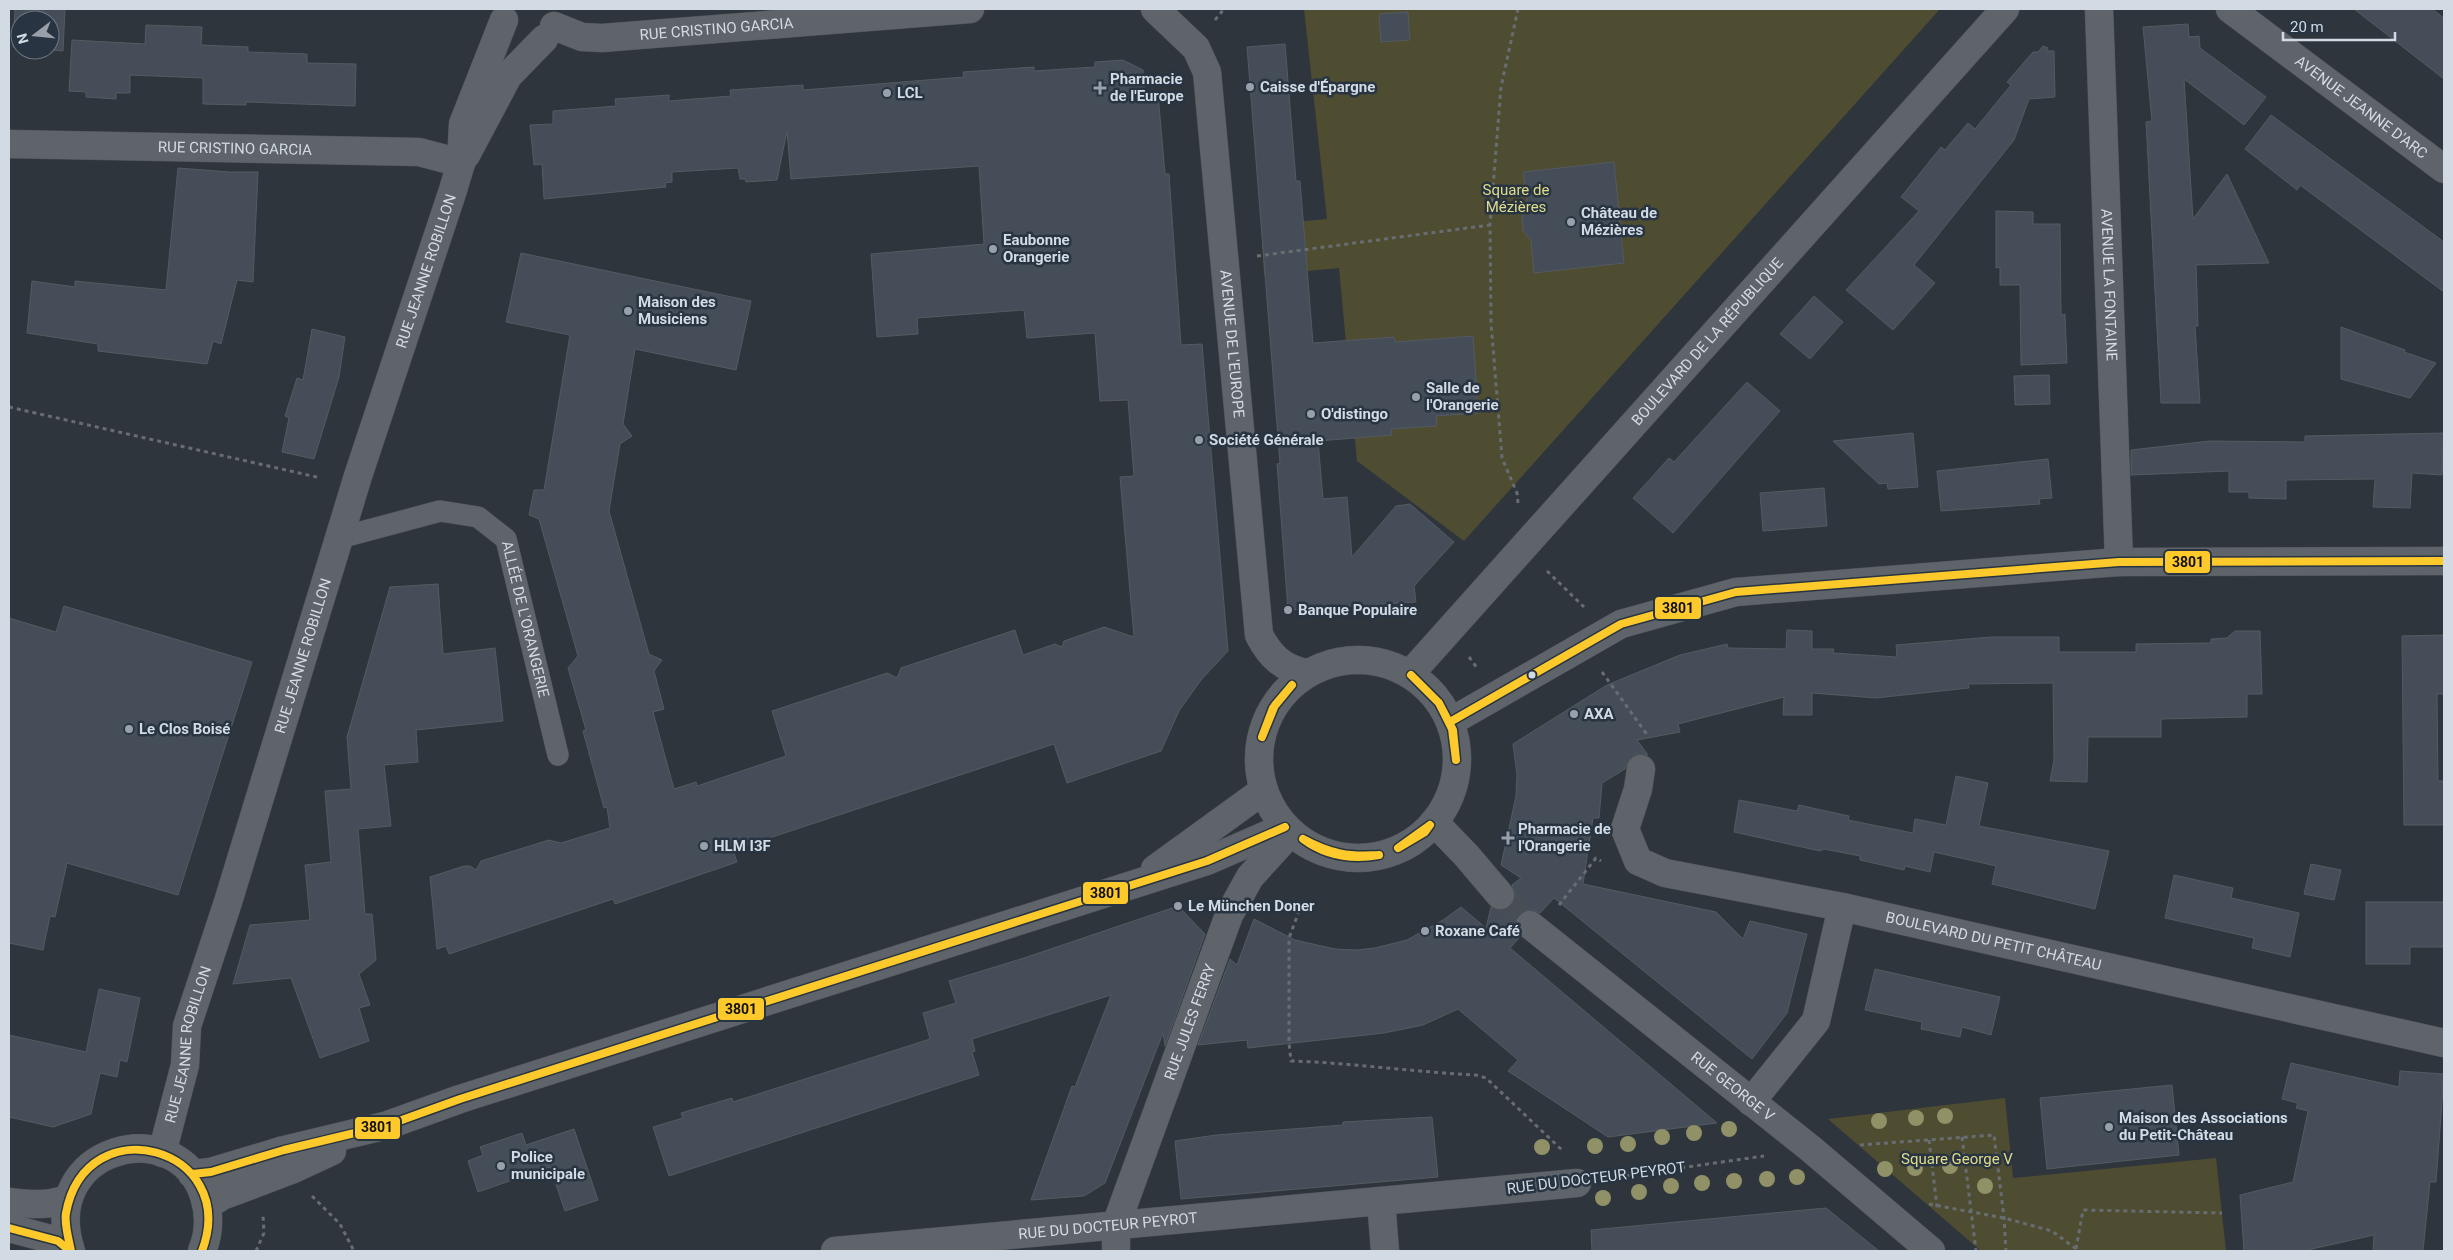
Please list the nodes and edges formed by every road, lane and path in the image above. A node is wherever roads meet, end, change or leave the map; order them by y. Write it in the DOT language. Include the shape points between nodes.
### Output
graph roads {
  1 [pos="970,9"];
  2 [pos="1155,9"];
  3 [pos="1224,9"];
  4 [pos="1518,9"];
  5 [pos="2005,9"];
  6 [pos="2099,9"];
  7 [pos="2230,9"];
  8 [pos="504,14"];
  9 [pos="1214,20"];
  10 [pos="551,24"];
  11 [pos="9,144"];
  12 [pos="461,163"];
  13 [pos="2444,169"];
  14 [pos="1490,225"];
  15 [pos="1224,261"];
  16 [pos="9,406"];
  17 [pos="356,488"];
  18 [pos="339,538"];
  19 [pos="1524,548"];
  20 [pos="2444,561"];
  21 [pos="2119,562"];
  22 [pos="1444,636"];
  23 [pos="1582,645"];
  24 [pos="1306,674"];
  25 [pos="1410,674"];
  26 [pos="1493,697"];
  27 [pos="1450,722"];
  28 [pos="558,755"];
  29 [pos="1640,769"];
  30 [pos="1264,790"];
  31 [pos="1434,822"];
  32 [pos="1288,829"];
  33 [pos="1603,864"];
  34 [pos="1134,885"];
  35 [pos="1500,896"];
  36 [pos="1302,902"];
  37 [pos="1842,907"];
  38 [pos="1533,927"];
  39 [pos="2444,1043"];
  40 [pos="1751,1102"];
  41 [pos="388,1125"];
  42 [pos="1962,1137"];
  43 [pos="1929,1140"];
  44 [pos="1811,1149"];
  45 [pos="162,1153"];
  46 [pos="1566,1153"];
  47 [pos="192,1174"];
  48 [pos="1577,1183"];
  49 [pos="307,1191"];
  50 [pos="68,1198"];
  51 [pos="1381,1201"];
  52 [pos="9,1202"];
  53 [pos="1920,1202"];
  54 [pos="1937,1206"];
  55 [pos="208,1209"];
  56 [pos="1971,1212"];
  57 [pos="2222,1212"];
  58 [pos="1938,1214"];
  59 [pos="2004,1218"];
  60 [pos="9,1228"];
  61 [pos="1116,1238"];
  62 [pos="2078,1250"];
  63 [pos="71,1251"];
  64 [pos="202,1251"];
  65 [pos="354,1251"];
  66 [pos="835,1251"];
  67 [pos="1385,1251"];
  68 [pos="1932,1251"];
  69 [pos="1976,1251"];
  70 [pos="2006,1251"];
  1 -- 10 [label="street, RUE CRISTINO GARCIA" via="602,38 582,37"];
  2 -- 15 [label="street, AVENUE DE L'EUROPE" via="1196,48 1207,72"];
  3 -- 9 [label="path"];
  4 -- 14 [label="path" via="1501,87"];
  5 -- 19 [label="street, BOULEVARD DE LA RÉPUBLIQUE"];
  6 -- 21 [label="street, AVENUE LA FONTAINE"];
  7 -- 13 [label="street, AVENUE JEANNE D'ARC"];
  8 -- 10 [label="street" via="506,28 519,41 536,43"];
  8 -- 12 [label="street, RUE JEANNE ROBILLON" via="463,124"];
  10 -- 12 [label="street, RUE JEANNE ROBILLON" via="498,91"];
  11 -- 12 [label="street, RUE CRISTINO GARCIA" via="419,152"];
  12 -- 17 [label="street, RUE JEANNE ROBILLON"];
  14 -- 15 [label="path"];
  14 -- 19 [label="path" via="1491,322 1502,458 1516,493"];
  15 -- 24 [label="street, AVENUE DE L'EUROPE" via="1259,635 1279,663"];
  16 -- 17 [label="path"];
  17 -- 18 [label="street, RUE JEANNE ROBILLON"];
  18 -- 28 [label="lane, ALLÉE DE L'ORANGERIE" via="440,511 478,517 506,539"];
  18 -- 45 [label="street, RUE JEANNE ROBILLON" via="187,1026 185,1065"];
  19 -- 22 [label="street, BOULEVARD DE LA RÉPUBLIQUE"];
  19 -- 23 [label="path" via="1587,610"];
  20 -- 21 [label="street"];
  21 -- 23 [label="street" via="1736,592 1621,624"];
  22 -- 25 [label="street, BOULEVARD DE LA RÉPUBLIQUE"];
  22 -- 26 [label="path" via="1472,659"];
  23 -- 26 [label="street"];
  24 -- 25 [label="street" via="1331,662 1358,659 1385,663"];
  24 -- 30 [label="street" via="1289,686 1276,702 1262,730 1258,760"];
  25 -- 27 [label="street" via="1434,694"];
  26 -- 27 [label="street"];
  27 -- 31 [label="street" via="1456,747 1456,773 1449,799"];
  29 -- 37 [label="street, BOULEVARD DU PETIT CHÂTEAU" via="1638,789 1624,829 1638,861 1665,873"];
  30 -- 32 [label="street" via="1273,810"];
  30 -- 34 [label="street"];
  31 -- 32 [label="street" via="1415,840 1392,852 1365,858 1338,856 1313,847"];
  31 -- 35 [label="street"];
  32 -- 34 [label="street"];
  32 -- 61 [label="street, RUE JULES FERRY" via="1250,877 1229,915"];
  33 -- 38 [label="path" via="1596,858"];
  34 -- 41 [label="street" via="460,1099"];
  36 -- 46 [label="path" via="1289,938 1291,1061 1339,1062 1486,1078"];
  37 -- 39 [label="street, BOULEVARD DU PETIT CHÂTEAU"];
  37 -- 40 [label="street" via="1816,1022"];
  38 -- 40 [label="street, RUE GEORGE V"];
  40 -- 44 [label="street, RUE GEORGE V"];
  41 -- 47 [label="street" via="284,1150 211,1172"];
  41 -- 55 [label="street" via="291,1170 222,1196"];
  42 -- 43 [label="path, RUE DU DOCTEUR PEYROT"];
  42 -- 56 [label="path"];
  42 -- 59 [label="path, RUE DU DOCTEUR PEYROT" via="1994,1135"];
  43 -- 44 [label="path, RUE DU DOCTEUR PEYROT"];
  43 -- 54 [label="path"];
  44 -- 48 [label="path, RUE DU DOCTEUR PEYROT"];
  44 -- 68 [label="street, RUE GEORGE V"];
  45 -- 47 [label="street" via="178,1161"];
  45 -- 50 [label="street" via="143,1148 105,1155 76,1180"];
  47 -- 55 [label="street"];
  48 -- 51 [label="street, RUE DU DOCTEUR PEYROT"];
  49 -- 65 [label="path" via="340,1224"];
  50 -- 52 [label="street" via="46,1204"];
  50 -- 63 [label="street" via="64,1216"];
  51 -- 61 [label="street, RUE DU DOCTEUR PEYROT"];
  51 -- 67 [label="street"];
  53 -- 54 [label="path"];
  54 -- 56 [label="path"];
  54 -- 58 [label="path"];
  55 -- 64 [label="street" via="209,1225"];
  56 -- 59 [label="path"];
  56 -- 69 [label="path"];
  57 -- 62 [label="path" via="2083,1210"];
  59 -- 62 [label="path" via="2052,1231"];
  59 -- 70 [label="path"];
  60 -- 63 [label="street" via="58,1241"];
  61 -- 66 [label="street, RUE DU DOCTEUR PEYROT"];
}
